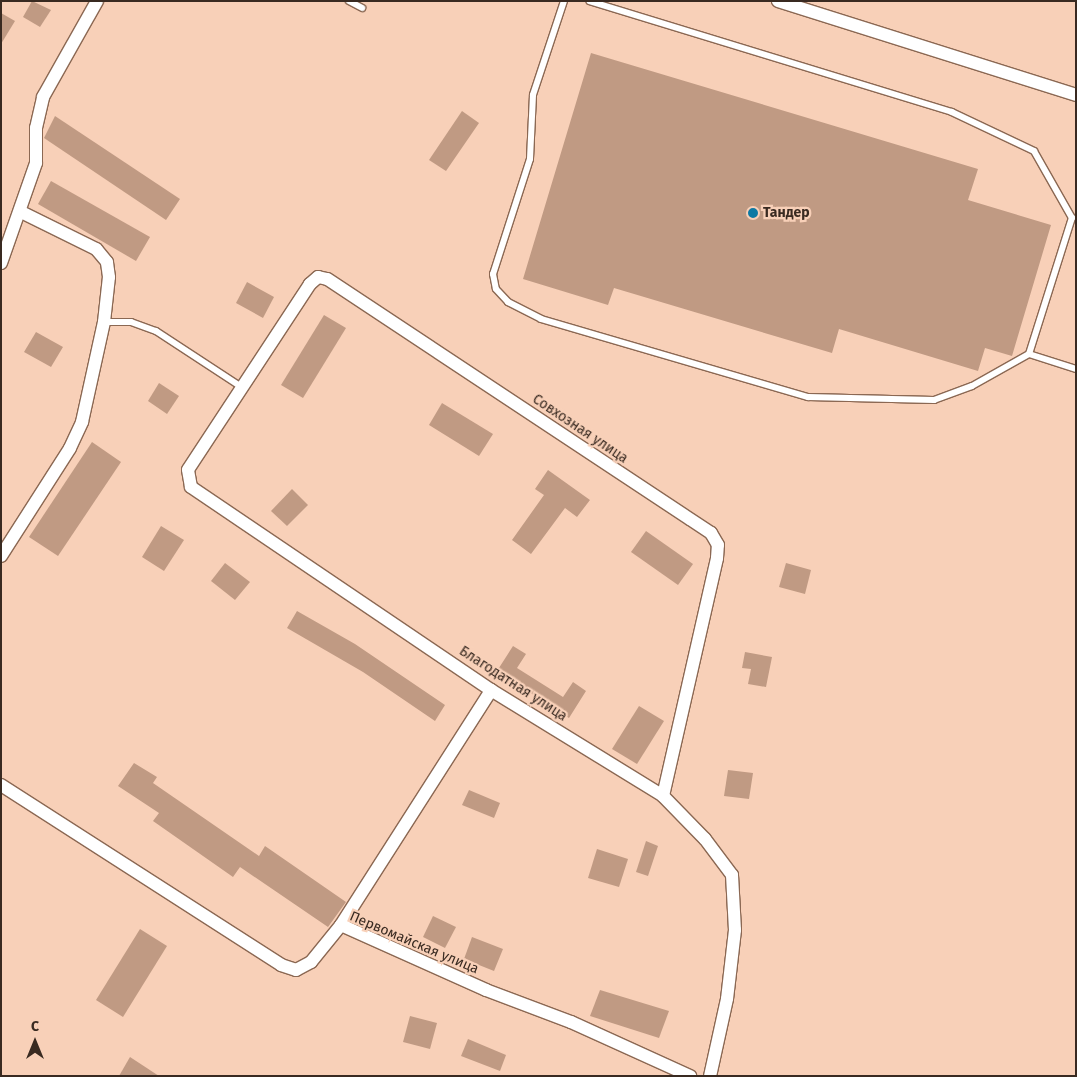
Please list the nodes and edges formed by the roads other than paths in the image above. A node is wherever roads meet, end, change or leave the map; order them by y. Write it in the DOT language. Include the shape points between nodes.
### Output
graph roads {
  1 [pos="97,1"];
  2 [pos="349,1"];
  3 [pos="564,1"];
  4 [pos="590,1"];
  5 [pos="778,1"];
  6 [pos="362,8"];
  7 [pos="1076,95"];
  8 [pos="21,212"];
  9 [pos="1,263"];
  10 [pos="104,322"];
  11 [pos="1029,354"];
  12 [pos="1076,369"];
  13 [pos="243,388"];
  14 [pos="1,556"];
  15 [pos="491,690"];
  16 [pos="3,790"];
  17 [pos="663,796"];
  18 [pos="341,926"];
  19 [pos="690,1076"];
  20 [pos="710,1076"];
  1 -- 8 [label="street" via="43,97 36,128 36,163"];
  2 -- 6 [label="lane"];
  3 -- 11 [label="lane" via="533,95 530,159 493,274 496,289 508,302 540,319 808,397 934,400 972,386"];
  4 -- 11 [label="lane" via="952,112 1034,151 1072,218"];
  5 -- 7 [label="street"];
  8 -- 9 [label="street"];
  8 -- 10 [label="street" via="96,249 108,262"];
  10 -- 13 [label="lane" via="131,322 156,331"];
  10 -- 14 [label="street" via="82,422 70,448"];
  11 -- 12 [label="lane"];
  13 -- 15 [label="street, Благодатная улица" via="188,470 191,487"];
  13 -- 17 [label="street, Совхозная улица" via="310,284 318,277 327,279 710,533 718,545 717,558"];
  15 -- 17 [label="street, Благодатная улица"];
  15 -- 18 [label="street"];
  16 -- 18 [label="street, Первомайская улица" via="281,965 296,970 312,962"];
  17 -- 20 [label="street, Благодатная улица" via="705,839 732,875 735,930 727,999"];
  18 -- 19 [label="street, Первомайская улица"];
}
